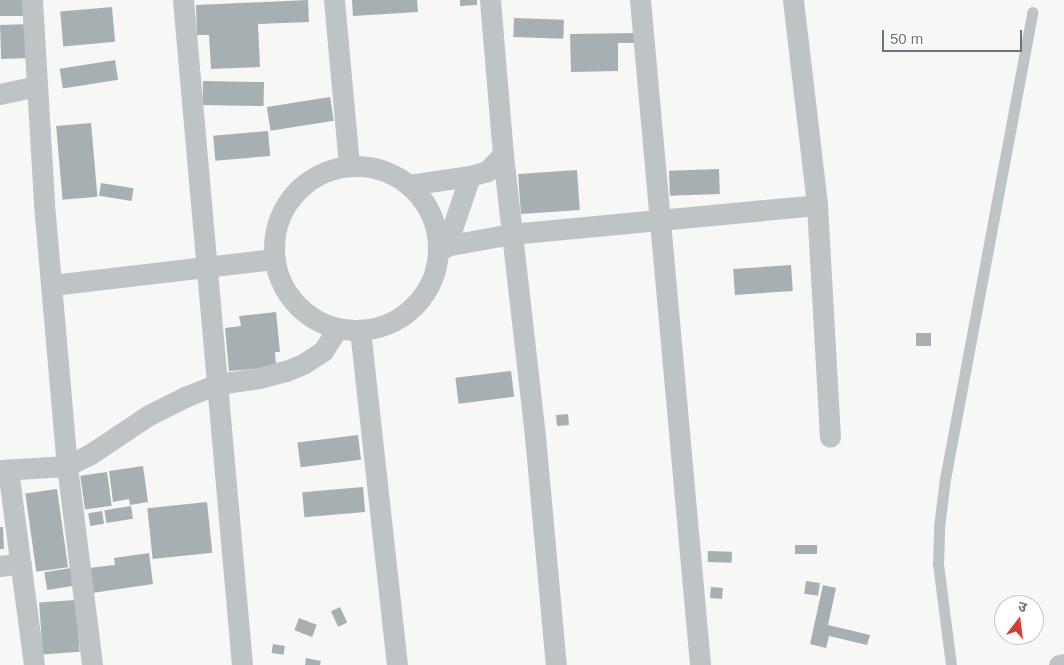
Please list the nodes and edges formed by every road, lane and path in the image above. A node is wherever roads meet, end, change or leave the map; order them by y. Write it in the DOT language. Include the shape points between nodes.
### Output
graph roads {
  1 [pos="32,0"];
  2 [pos="183,0"];
  3 [pos="334,0"];
  4 [pos="490,0"];
  5 [pos="640,0"];
  6 [pos="793,0"];
  7 [pos="1032,12"];
  8 [pos="37,86"];
  9 [pos="0,94"];
  10 [pos="503,155"];
  11 [pos="349,166"];
  12 [pos="470,176"];
  13 [pos="409,185"];
  14 [pos="817,205"];
  15 [pos="661,221"];
  16 [pos="511,234"];
  17 [pos="442,247"];
  18 [pos="274,259"];
  19 [pos="206,267"];
  20 [pos="52,285"];
  21 [pos="338,328"];
  22 [pos="360,330"];
  23 [pos="217,384"];
  24 [pos="830,437"];
  25 [pos="68,466"];
  26 [pos="4,470"];
  27 [pos="10,565"];
  28 [pos="1064,664"];
  29 [pos="34,665"];
  30 [pos="92,665"];
  31 [pos="242,665"];
  32 [pos="396,665"];
  33 [pos="556,665"];
  34 [pos="700,665"];
  35 [pos="951,665"];
  36 [pos="1059,665"];
  1 -- 8 [label="street"];
  2 -- 19 [label="street"];
  3 -- 11 [label="street"];
  4 -- 10 [label="street"];
  5 -- 15 [label="street"];
  6 -- 14 [label="street"];
  7 -- 35 [label="lane" via="939,527 938,563"];
  8 -- 9 [label="street"];
  8 -- 20 [label="street"];
  10 -- 12 [label="street" via="487,170"];
  10 -- 16 [label="street"];
  11 -- 13 [label="street" via="384,171"];
  11 -- 18 [label="street" via="330,170 298,189 278,221"];
  12 -- 13 [label="street"];
  12 -- 17 [label="street"];
  13 -- 17 [label="street" via="424,202"];
  14 -- 15 [label="street"];
  14 -- 24 [label="street"];
  15 -- 16 [label="street"];
  15 -- 34 [label="street"];
  16 -- 17 [label="street"];
  16 -- 33 [label="street" via="535,436"];
  17 -- 22 [label="street" via="428,287 416,304 400,318"];
  18 -- 19 [label="street"];
  18 -- 21 [label="street" via="281,282 295,303 314,319"];
  19 -- 20 [label="street"];
  19 -- 23 [label="street"];
  20 -- 25 [label="street"];
  21 -- 22 [label="street"];
  21 -- 23 [label="street" via="323,351 303,364 259,378"];
  22 -- 32 [label="street"];
  23 -- 25 [label="street" via="149,415"];
  23 -- 31 [label="street"];
  25 -- 26 [label="street"];
  25 -- 30 [label="street"];
  26 -- 27 [label="street"];
  27 -- 29 [label="street"];
  28 -- 36 [label="street"];
}
